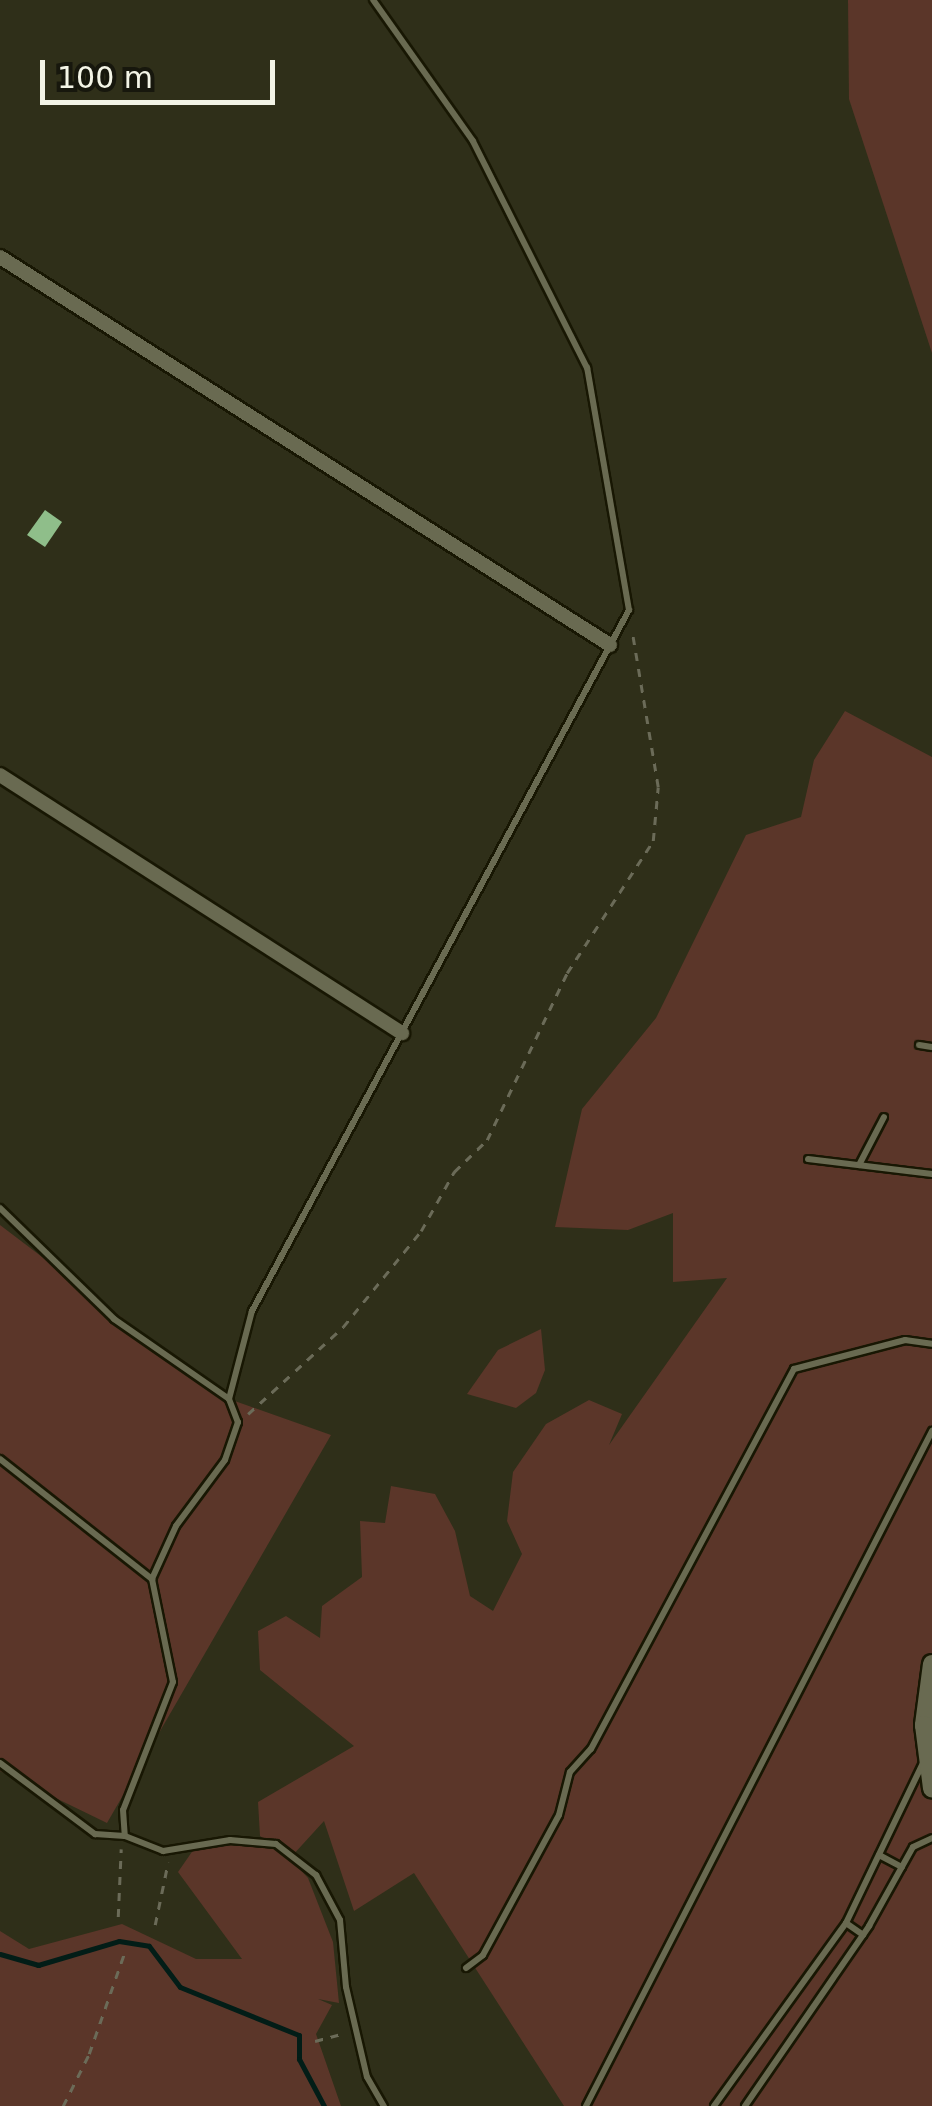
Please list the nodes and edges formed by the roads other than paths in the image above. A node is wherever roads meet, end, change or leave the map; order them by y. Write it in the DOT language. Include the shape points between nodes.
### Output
graph roads {
  1 [pos="373,0"];
  2 [pos="0,257"];
  3 [pos="610,645"];
  4 [pos="0,775"];
  5 [pos="402,1033"];
  6 [pos="919,1045"];
  7 [pos="932,1046"];
  8 [pos="884,1117"];
  9 [pos="808,1159"];
  10 [pos="859,1165"];
  11 [pos="932,1174"];
  12 [pos="0,1208"];
  13 [pos="932,1344"];
  14 [pos="229,1398"];
  15 [pos="932,1431"];
  16 [pos="0,1459"];
  17 [pos="152,1579"];
  18 [pos="932,1664"];
  19 [pos="927,1754"];
  20 [pos="0,1763"];
  21 [pos="932,1788"];
  22 [pos="125,1836"];
  23 [pos="932,1838"];
  24 [pos="879,1856"];
  25 [pos="902,1867"];
  26 [pos="846,1923"];
  27 [pos="863,1936"];
  28 [pos="466,1968"];
  29 [pos="384,2106"];
  30 [pos="586,2106"];
  31 [pos="714,2106"];
  32 [pos="744,2106"];
  1 -- 3 [label="lane" via="473,141 588,368 629,610"];
  2 -- 3 [label="street"];
  3 -- 5 [label="lane"];
  4 -- 5 [label="street"];
  5 -- 14 [label="lane" via="252,1311"];
  6 -- 7 [label="lane"];
  8 -- 10 [label="lane"];
  9 -- 10 [label="lane"];
  10 -- 11 [label="lane"];
  12 -- 14 [label="lane" via="114,1318"];
  13 -- 28 [label="lane" via="905,1340 794,1369 591,1748 570,1772 558,1815 483,1955"];
  14 -- 17 [label="lane" via="238,1422 226,1460 176,1526"];
  15 -- 30 [label="lane"];
  16 -- 17 [label="lane"];
  17 -- 22 [label="lane" via="173,1682 123,1810"];
  18 -- 19 [label="street"];
  19 -- 21 [label="street"];
  19 -- 24 [label="lane"];
  20 -- 22 [label="lane" via="95,1834"];
  22 -- 29 [label="lane" via="163,1851 230,1840 276,1844 316,1874 340,1920 367,2077"];
  23 -- 25 [label="lane" via="913,1847"];
  24 -- 25 [label="lane"];
  24 -- 26 [label="lane"];
  25 -- 27 [label="lane"];
  26 -- 27 [label="lane"];
  26 -- 31 [label="lane"];
  27 -- 32 [label="lane"];
}
